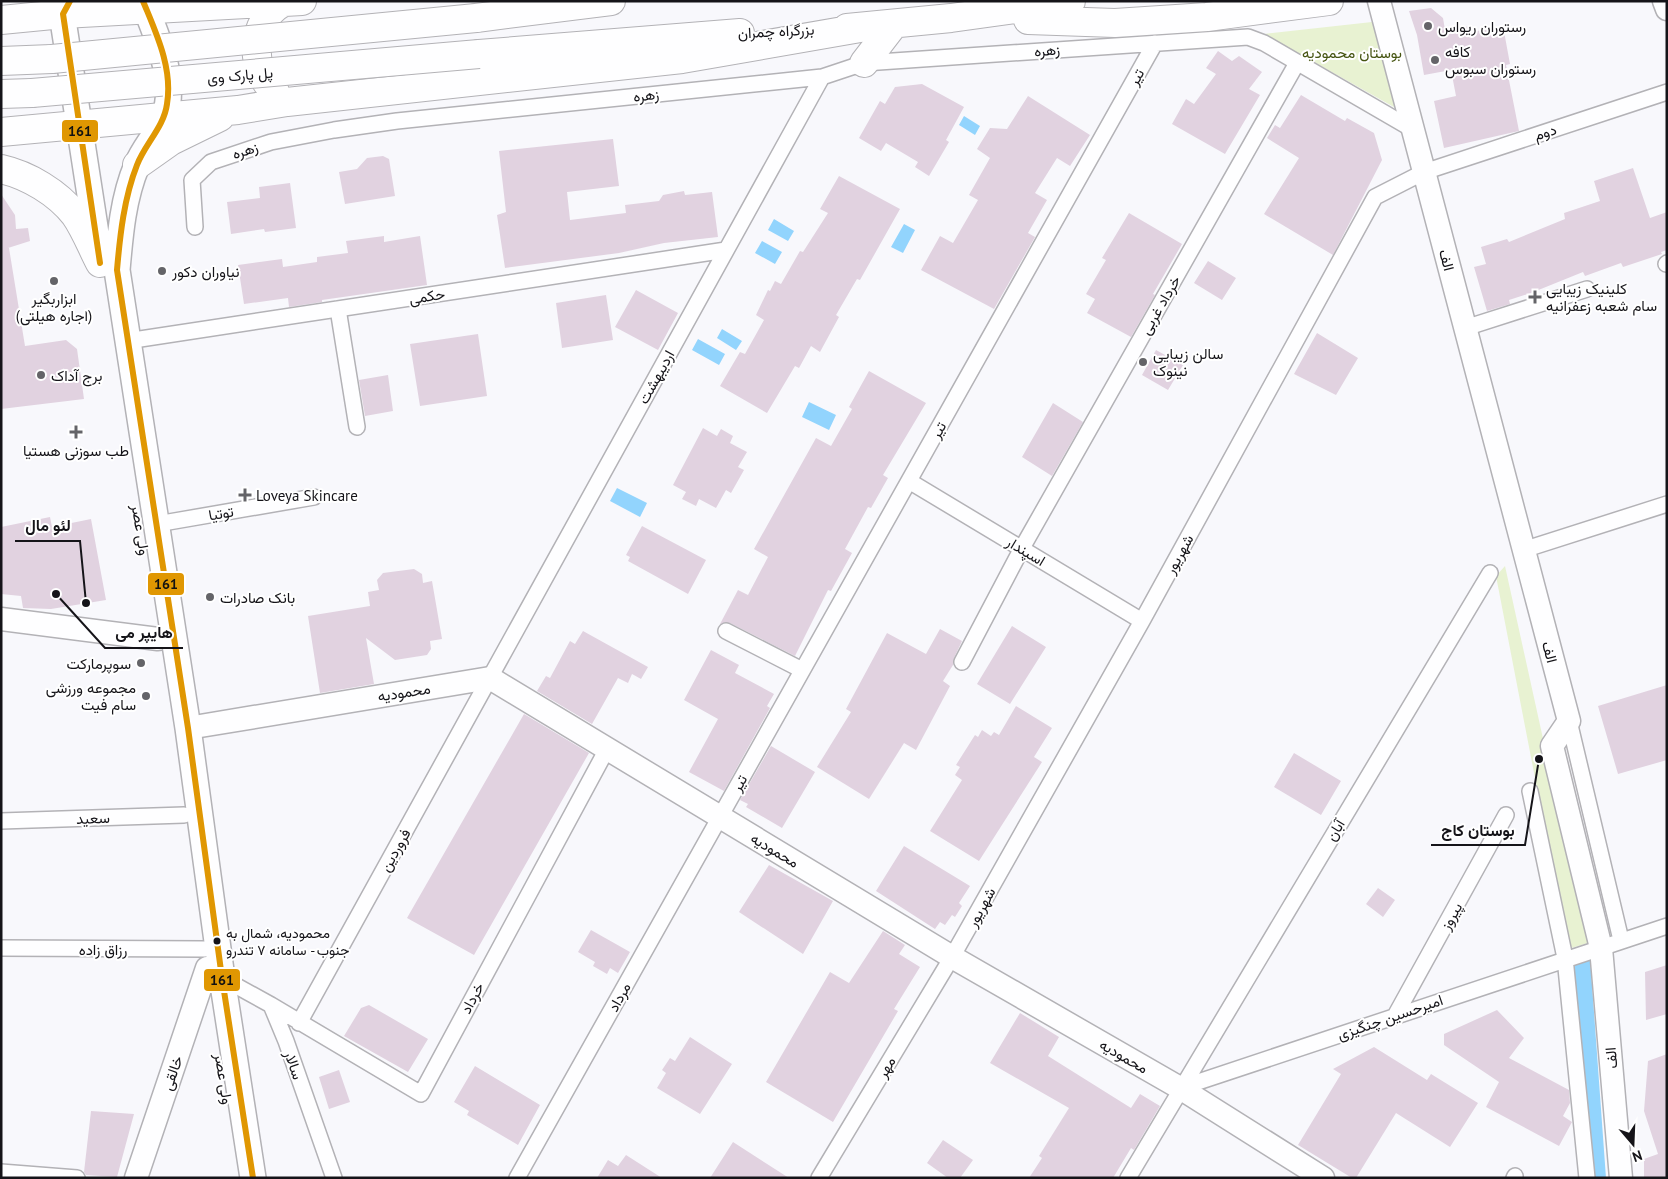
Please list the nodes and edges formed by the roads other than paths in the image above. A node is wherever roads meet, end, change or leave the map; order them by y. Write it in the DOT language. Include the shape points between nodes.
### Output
graph roads {
  1 [pos="611,1"];
  2 [pos="1071,1"];
  3 [pos="1329,1"];
  4 [pos="1379,1"];
  5 [pos="1664,1"];
  6 [pos="292,2"];
  7 [pos="61,8"];
  8 [pos="1667,9"];
  9 [pos="147,11"];
  10 [pos="951,18"];
  11 [pos="1,20"];
  12 [pos="894,24"];
  13 [pos="866,27"];
  14 [pos="1156,43"];
  15 [pos="479,54"];
  16 [pos="1,61"];
  17 [pos="864,63"];
  18 [pos="1297,63"];
  19 [pos="822,77"];
  20 [pos="1667,92"];
  21 [pos="1,94"];
  22 [pos="287,102"];
  23 [pos="238,110"];
  24 [pos="165,115"];
  25 [pos="79,125"];
  26 [pos="1412,129"];
  27 [pos="1,132"];
  28 [pos="137,164"];
  29 [pos="1,169"];
  30 [pos="1424,172"];
  31 [pos="195,227"];
  32 [pos="726,250"];
  33 [pos="109,267"];
  34 [pos="1586,289"];
  35 [pos="338,309"];
  36 [pos="1465,328"];
  37 [pos="127,341"];
  38 [pos="357,427"];
  39 [pos="909,481"];
  40 [pos="314,497"];
  41 [pos="1667,504"];
  42 [pos="157,524"];
  43 [pos="1022,548"];
  44 [pos="1523,550"];
  45 [pos="1490,572"];
  46 [pos="1,618"];
  47 [pos="1142,621"];
  48 [pos="726,631"];
  49 [pos="158,639"];
  50 [pos="962,662"];
  51 [pos="802,670"];
  52 [pos="490,678"];
  53 [pos="188,728"];
  54 [pos="607,749"];
  55 [pos="1530,791"];
  56 [pos="184,815"];
  57 [pos="720,816"];
  58 [pos="1506,816"];
  59 [pos="1,821"];
  60 [pos="1667,926"];
  61 [pos="1611,944"];
  62 [pos="1,948"];
  63 [pos="952,957"];
  64 [pos="1565,958"];
  65 [pos="211,965"];
  66 [pos="270,1005"];
  67 [pos="1396,1016"];
  68 [pos="299,1023"];
  69 [pos="1180,1088"];
  70 [pos="1,1172"];
  71 [pos="77,1178"];
  72 [pos="136,1178"];
  73 [pos="239,1178"];
  74 [pos="253,1178"];
  75 [pos="334,1178"];
  76 [pos="517,1178"];
  77 [pos="819,1178"];
  78 [pos="1128,1178"];
  79 [pos="1323,1178"];
  80 [pos="1587,1178"];
  81 [pos="1621,1178"];
  1 -- 16 [label="highway, bridge" via="476,18 52,59"];
  2 -- 10 [label="highway, بزرگراه چمران"];
  3 -- 10 [label="highway" via="1207,17 1115,23"];
  4 -- 26 [label="street, الف"];
  5 -- 8 [label="street"];
  6 -- 9 [label="highway"];
  6 -- 22 [label="highway" via="269,11 257,42 263,75 272,90"];
  7 -- 9 [label="highway"];
  7 -- 11 [label="highway"];
  7 -- 25 [label="main road, ولی عصر"];
  9 -- 24 [label="main road, ولی عصر" via="166,66 168,96"];
  10 -- 12 [label="highway, بزرگراه چمران"];
  12 -- 13 [label="highway, بزرگراه چمران"];
  12 -- 17 [label="highway"];
  13 -- 15 [label="highway, بزرگراه چمران" via="724,34"];
  13 -- 22 [label="highway" via="682,59"];
  14 -- 17 [label="street, زهره"];
  14 -- 18 [label="street" via="1248,37"];
  14 -- 39 [label="street, تیر"];
  15 -- 21 [label="highway, پل پارک وی, bridge"];
  17 -- 19 [label="street, زهره"];
  18 -- 26 [label="street"];
  18 -- 43 [label="street, خرداد غربی"];
  19 -- 31 [label="street, زهره" via="397,121 271,142 210,162 192,180"];
  19 -- 32 [label="street, اردیبهشت"];
  20 -- 30 [label="street, دوم"];
  22 -- 23 [label="highway"];
  23 -- 24 [label="highway"];
  23 -- 28 [label="highway" via="198,127"];
  24 -- 25 [label="highway"];
  24 -- 28 [label="main road, ولی عصر"];
  25 -- 27 [label="highway"];
  25 -- 33 [label="main road, ولی عصر"];
  26 -- 30 [label="street, الف"];
  28 -- 33 [label="main road, ولی عصر"];
  29 -- 33 [label="highway" via="21,174 60,200 76,216"];
  30 -- 36 [label="street, الف"];
  30 -- 47 [label="street, شهریور" via="1375,197"];
  32 -- 35 [label="street, حکمی"];
  32 -- 52 [label="street, اردیبهشت"];
  33 -- 37 [label="main road, ولی عصر"];
  33 -- 49 [label="main road, ولی عصر"];
  34 -- 36 [label="street"];
  35 -- 37 [label="street, حکمی"];
  35 -- 38 [label="street"];
  36 -- 44 [label="street, الف"];
  37 -- 42 [label="main road, ولی عصر"];
  39 -- 43 [label="street, اسپندار"];
  39 -- 51 [label="street, تیر"];
  40 -- 42 [label="street, توتیا"];
  41 -- 44 [label="street"];
  42 -- 53 [label="main road, ولی عصر"];
  43 -- 47 [label="street, اسپندار"];
  43 -- 50 [label="street, خرداد غربی"];
  44 -- 61 [label="street, الف" via="1569,721 1552,746"];
  45 -- 69 [label="street, آبان"];
  46 -- 49 [label="street"];
  47 -- 63 [label="street, شهریور"];
  48 -- 51 [label="street"];
  49 -- 56 [label="main road, ولی عصر"];
  51 -- 57 [label="street, تیر"];
  52 -- 53 [label="street, محمودیه"];
  52 -- 54 [label="street, محمودیه"];
  52 -- 68 [label="street, فروردین"];
  53 -- 65 [label="main road, ولی عصر"];
  54 -- 57 [label="street, محمودیه"];
  54 -- 68 [label="street, خرداد" via="421,1094"];
  55 -- 64 [label="street"];
  56 -- 59 [label="street, سعید"];
  56 -- 65 [label="main road, ولی عصر"];
  57 -- 63 [label="street, محمودیه"];
  57 -- 76 [label="street, مرداد"];
  58 -- 67 [label="street, پیروز"];
  60 -- 61 [label="street, امیرحسین چنگیزی"];
  61 -- 64 [label="street, امیرحسین چنگیزی"];
  61 -- 81 [label="street, الف"];
  62 -- 65 [label="street, رزاق زاده"];
  63 -- 69 [label="street, محمودیه"];
  63 -- 77 [label="street, مهر"];
  64 -- 67 [label="street, امیرحسین چنگیزی"];
  64 -- 80 [label="street"];
  65 -- 66 [label="street"];
  65 -- 72 [label="street, خالقی"];
  65 -- 73 [label="main road, ولی عصر"];
  65 -- 74 [label="main road, ولی عصر"];
  66 -- 68 [label="street, خرداد"];
  66 -- 75 [label="street, سالار" via="286,1041"];
  67 -- 69 [label="street, امیرحسین چنگیزی"];
  69 -- 78 [label="street, آبان"];
  69 -- 79 [label="street, محمودیه"];
  70 -- 71 [label="street"];
}
